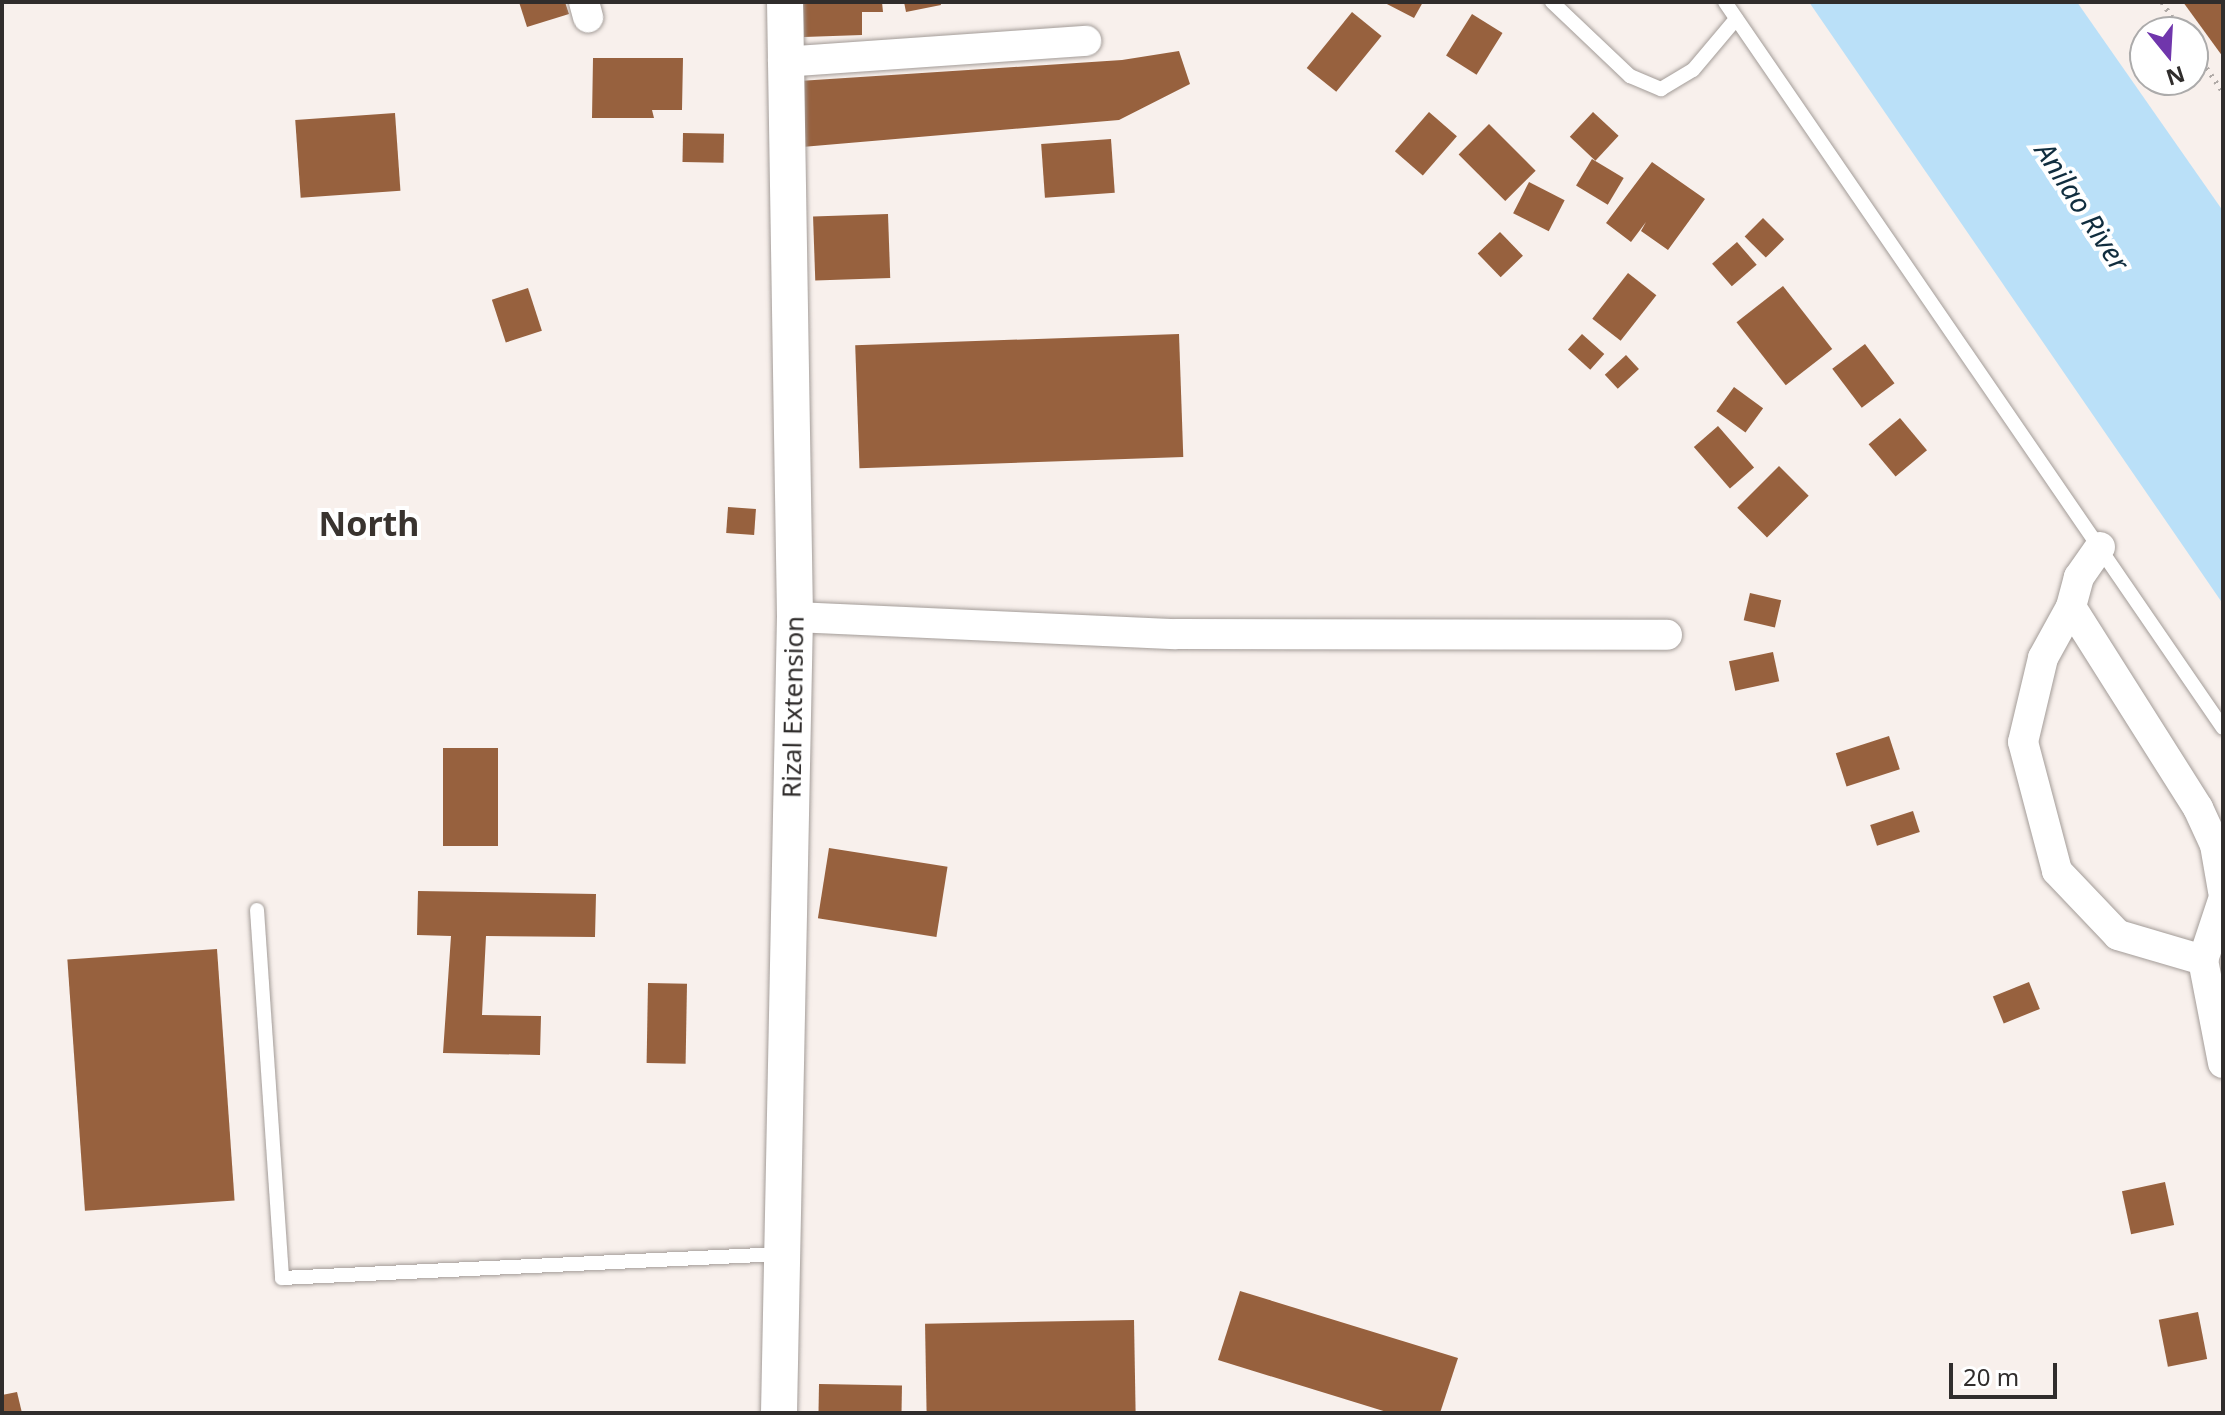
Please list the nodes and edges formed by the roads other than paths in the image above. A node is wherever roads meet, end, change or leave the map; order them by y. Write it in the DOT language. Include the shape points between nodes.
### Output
graph roads {
  1 [pos="785,2"];
  2 [pos="1552,2"];
  3 [pos="1725,2"];
  4 [pos="1736,19"];
  5 [pos="1086,41"];
  6 [pos="783,62"];
  7 [pos="2100,547"];
  8 [pos="2071,607"];
  9 [pos="795,617"];
  10 [pos="1667,635"];
  11 [pos="2223,728"];
  12 [pos="2223,891"];
  13 [pos="2223,900"];
  14 [pos="257,910"];
  15 [pos="2203,960"];
  16 [pos="2223,1063"];
  17 [pos="782,1254"];
  18 [pos="779,1413"];
  1 -- 6 [label="street, Rizal Extension"];
  2 -- 4 [label="lane" via="1630,76 1661,89 1693,70"];
  3 -- 4 [label="lane"];
  4 -- 7 [label="lane"];
  5 -- 6 [label="street"];
  6 -- 9 [label="street, Rizal Extension"];
  7 -- 8 [label="street" via="2079,577"];
  7 -- 11 [label="lane"];
  8 -- 12 [label="street" via="2198,808 2215,845"];
  8 -- 15 [label="street" via="2043,658 2023,742 2057,871 2118,935"];
  9 -- 10 [label="street" via="1176,634"];
  9 -- 17 [label="street, Rizal Extension"];
  13 -- 15 [label="street"];
  14 -- 17 [label="lane" via="282,1278"];
  15 -- 16 [label="street"];
  17 -- 18 [label="street, Rizal Extension"];
}
